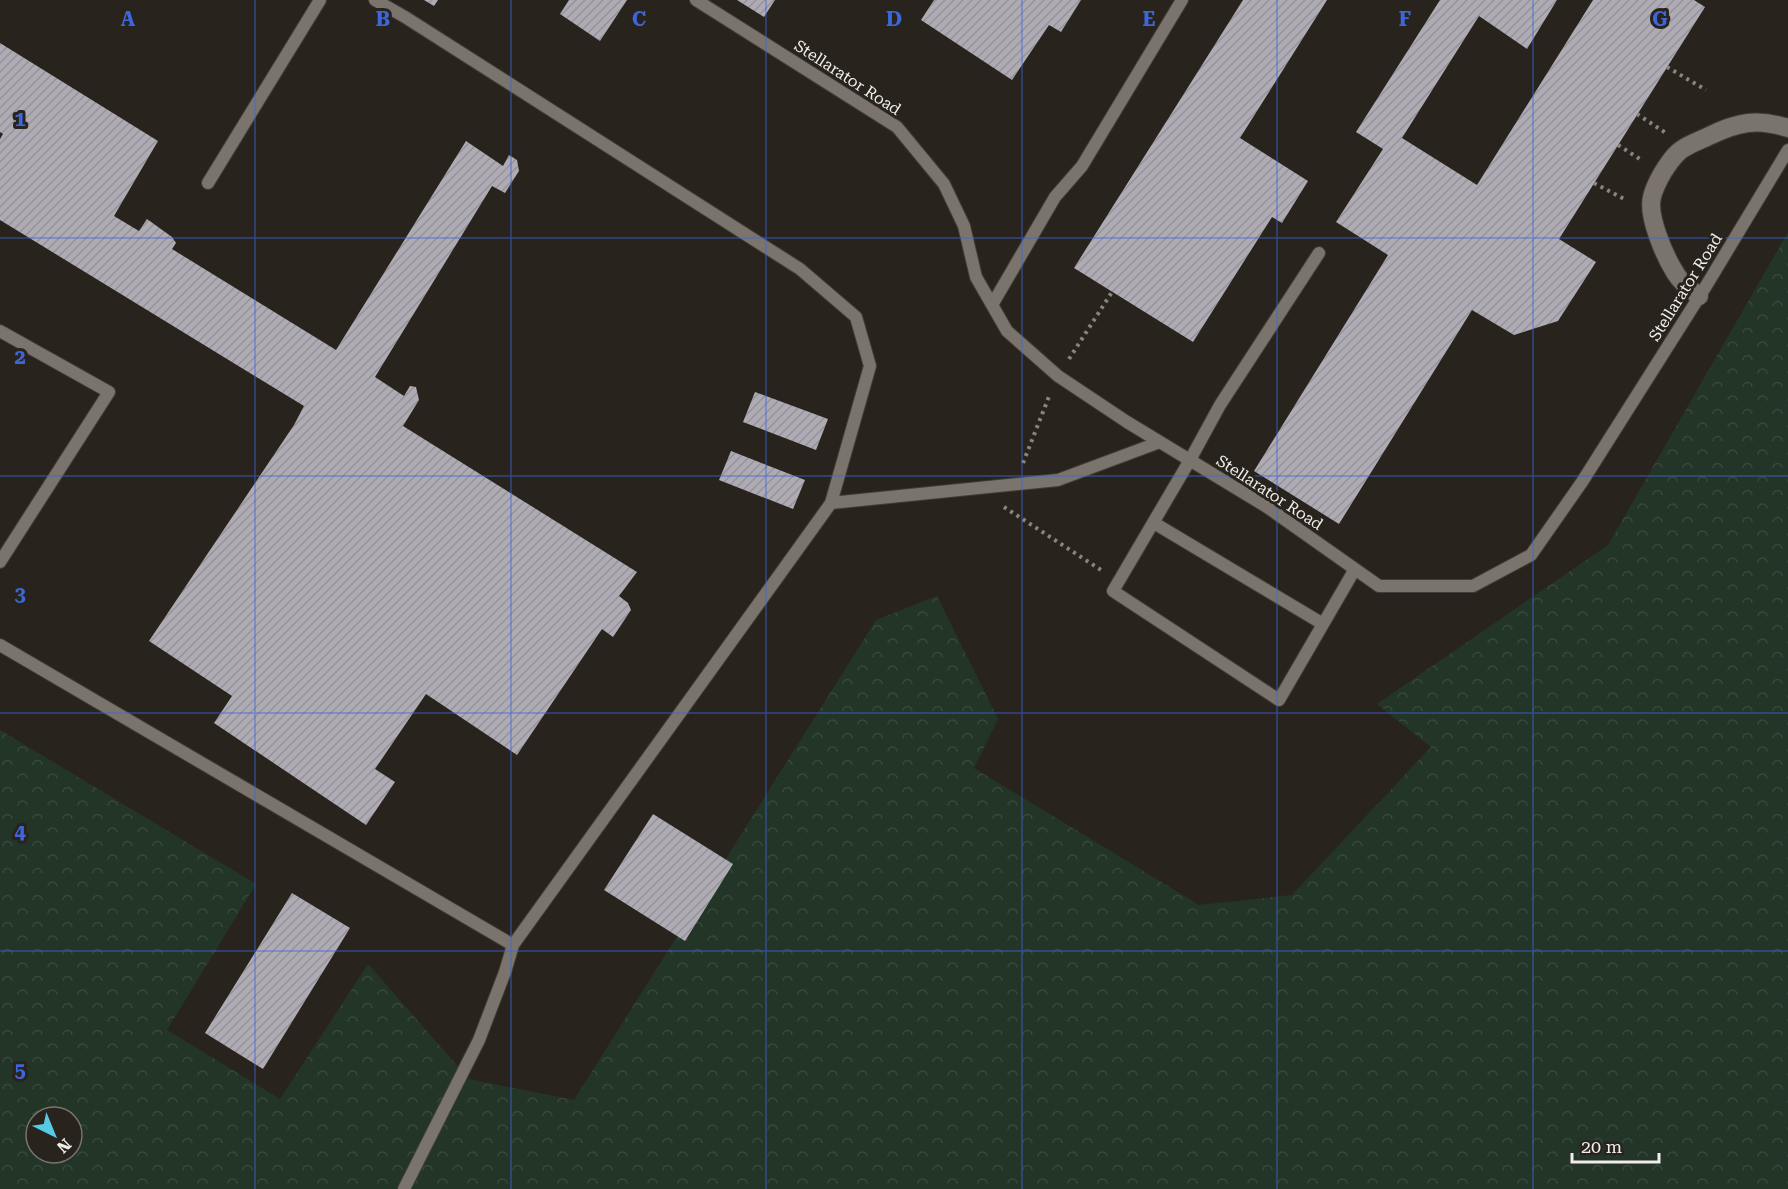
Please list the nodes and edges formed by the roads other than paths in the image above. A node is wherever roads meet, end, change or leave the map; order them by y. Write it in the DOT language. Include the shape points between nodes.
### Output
graph roads {
  1 [pos="320,0"];
  2 [pos="375,0"];
  3 [pos="696,0"];
  4 [pos="1182,0"];
  5 [pos="1788,128"];
  6 [pos="1788,150"];
  7 [pos="208,183"];
  8 [pos="1319,253"];
  9 [pos="1699,296"];
  10 [pos="992,305"];
  11 [pos="0,331"];
  12 [pos="1160,442"];
  13 [pos="1190,460"];
  14 [pos="831,503"];
  15 [pos="1154,523"];
  16 [pos="0,562"];
  17 [pos="1355,569"];
  18 [pos="1323,624"];
  19 [pos="0,645"];
  20 [pos="513,945"];
  21 [pos="404,1189"];
  1 -- 7 [label="lane"];
  2 -- 14 [label="lane" via="800,269 856,317 870,366"];
  3 -- 10 [label="lane, Stellarator Road" via="897,127 944,184 964,225 976,277"];
  4 -- 10 [label="lane" via="1082,166 1055,197"];
  5 -- 9 [label="street" via="1768,122 1730,126 1683,148 1659,180 1651,198 1652,216 1664,253 1677,276"];
  6 -- 9 [label="lane, Stellarator Road"];
  8 -- 13 [label="lane" via="1220,405"];
  9 -- 17 [label="lane, Stellarator Road" via="1532,555 1473,586 1379,586"];
  10 -- 12 [label="lane, Stellarator Road" via="1007,331 1058,376"];
  11 -- 16 [label="lane" via="109,392"];
  12 -- 13 [label="lane, Stellarator Road"];
  12 -- 14 [label="lane" via="1058,480"];
  13 -- 15 [label="lane"];
  13 -- 17 [label="lane, Stellarator Road" via="1267,507"];
  14 -- 20 [label="lane"];
  15 -- 18 [label="lane"];
  15 -- 18 [label="lane" via="1113,591 1279,700"];
  17 -- 18 [label="lane"];
  19 -- 20 [label="lane"];
  20 -- 21 [label="lane" via="479,1040"];
}
